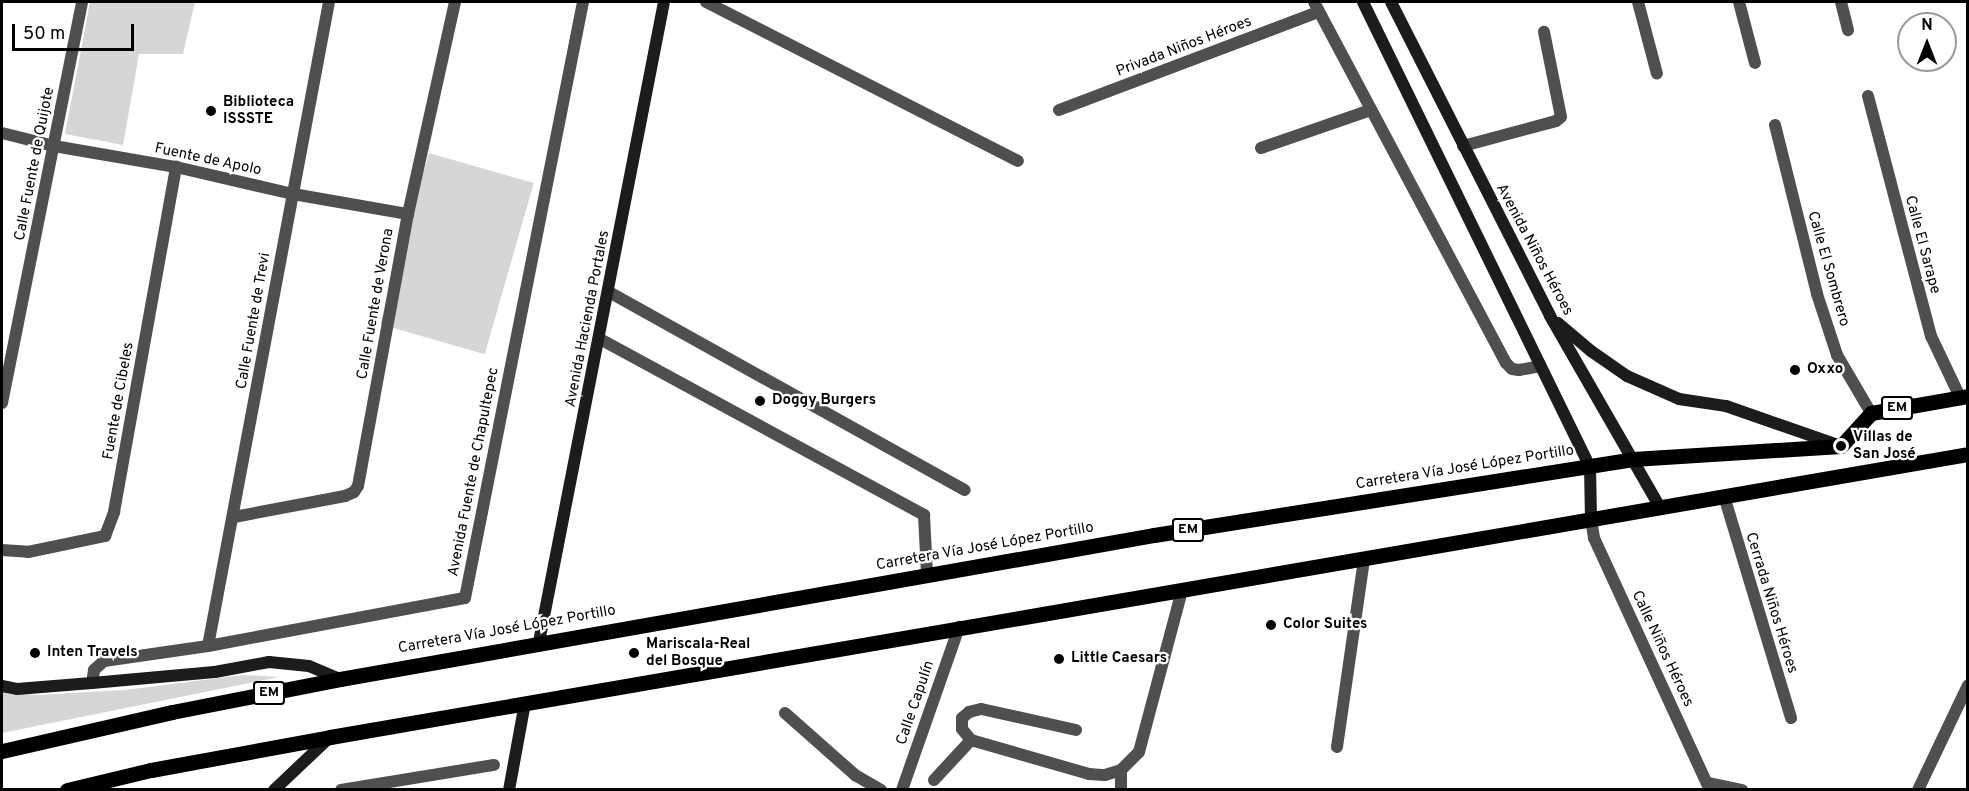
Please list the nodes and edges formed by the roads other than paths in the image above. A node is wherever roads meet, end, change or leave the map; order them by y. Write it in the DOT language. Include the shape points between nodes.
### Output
graph roads {
  1 [pos="82,2"];
  2 [pos="329,2"];
  3 [pos="455,2"];
  4 [pos="582,2"];
  5 [pos="664,2"];
  6 [pos="706,2"];
  7 [pos="1363,2"];
  8 [pos="1391,2"];
  9 [pos="1638,2"];
  10 [pos="1739,2"];
  11 [pos="1841,2"];
  12 [pos="1316,7"];
  13 [pos="1848,30"];
  14 [pos="1544,32"];
  15 [pos="1755,63"];
  16 [pos="1657,74"];
  17 [pos="1868,96"];
  18 [pos="1059,110"];
  19 [pos="1371,110"];
  20 [pos="1774,125"];
  21 [pos="2,133"];
  22 [pos="54,146"];
  23 [pos="1463,146"];
  24 [pos="1261,148"];
  25 [pos="1018,161"];
  26 [pos="176,167"];
  27 [pos="293,194"];
  28 [pos="408,214"];
  29 [pos="609,292"];
  30 [pos="1550,316"];
  31 [pos="600,339"];
  32 [pos="1541,366"];
  33 [pos="1964,396"];
  34 [pos="2,403"];
  35 [pos="1871,413"];
  36 [pos="1841,446"];
  37 [pos="1968,454"];
  38 [pos="1633,459"];
  39 [pos="1590,467"];
  40 [pos="965,490"];
  41 [pos="1724,496"];
  42 [pos="1660,507"];
  43 [pos="234,517"];
  44 [pos="1591,519"];
  45 [pos="2,550"];
  46 [pos="1364,560"];
  47 [pos="927,575"];
  48 [pos="1182,590"];
  49 [pos="959,627"];
  50 [pos="539,642"];
  51 [pos="208,646"];
  52 [pos="340,679"];
  53 [pos="92,683"];
  54 [pos="1968,685"];
  55 [pos="2,687"];
  56 [pos="525,703"];
  57 [pos="785,713"];
  58 [pos="1791,718"];
  59 [pos="1076,730"];
  60 [pos="330,737"];
  61 [pos="971,740"];
  62 [pos="1337,747"];
  63 [pos="2,751"];
  64 [pos="494,765"];
  65 [pos="1121,770"];
  66 [pos="934,780"];
  67 [pos="1710,786"];
  68 [pos="67,789"];
  69 [pos="274,789"];
  70 [pos="343,789"];
  71 [pos="509,789"];
  72 [pos="881,789"];
  73 [pos="902,789"];
  74 [pos="1121,789"];
  75 [pos="1742,789"];
  76 [pos="1918,789"];
  1 -- 22 [label="street, Calle Fuente de Quijote"];
  2 -- 27 [label="street, Calle Fuente de Trevi"];
  3 -- 28 [label="street, Calle Fuente de Verona"];
  4 -- 51 [label="street, Avenida Fuente de Chapultepec" via="465,598"];
  5 -- 29 [label="main road, Avenida Hacienda Portales"];
  6 -- 25 [label="street"];
  7 -- 32 [label="main road"];
  8 -- 23 [label="main road, Avenida Niños Héroes"];
  9 -- 16 [label="street"];
  10 -- 15 [label="street"];
  11 -- 13 [label="street"];
  12 -- 18 [label="street, Privada Niños Héroes"];
  12 -- 19 [label="street"];
  14 -- 23 [label="street" via="1561,117"];
  17 -- 33 [label="street, Calle El Sarape" via="1930,336"];
  19 -- 24 [label="street"];
  19 -- 32 [label="street" via="1506,363 1519,370"];
  20 -- 35 [label="street, Calle El Sombrero" via="1837,355"];
  21 -- 22 [label="street, Fuente de Apolo"];
  22 -- 26 [label="street, Fuente de Apolo"];
  22 -- 34 [label="street, Calle Fuente de Quijote"];
  23 -- 30 [label="main road, Avenida Niños Héroes"];
  26 -- 27 [label="street, Fuente de Apolo"];
  26 -- 45 [label="street, Fuente de Cibeles" via="114,512 105,536 28,552"];
  27 -- 28 [label="street, Fuente de Apolo"];
  27 -- 43 [label="street, Calle Fuente de Trevi"];
  28 -- 43 [label="street, Calle Fuente de Verona" via="358,486 345,496"];
  29 -- 31 [label="main road, Avenida Hacienda Portales"];
  29 -- 40 [label="street"];
  30 -- 36 [label="main road" via="1627,376 1678,399 1726,406"];
  30 -- 38 [label="main road, Avenida Niños Héroes"];
  31 -- 47 [label="street" via="924,515"];
  31 -- 50 [label="main road, Avenida Hacienda Portales"];
  32 -- 39 [label="main road"];
  33 -- 35 [label="main road, EM"];
  35 -- 36 [label="main road, EM"];
  36 -- 38 [label="main road, Carretera Vía José López Portillo / EM"];
  37 -- 41 [label="main road"];
  38 -- 39 [label="main road, Carretera Vía José López Portillo / EM"];
  38 -- 42 [label="main road, Avenida Niños Héroes"];
  39 -- 44 [label="main road"];
  39 -- 47 [label="main road, Carretera Vía José López Portillo / EM"];
  41 -- 42 [label="main road"];
  41 -- 58 [label="street, Cerrada Niños Héroes"];
  42 -- 44 [label="main road"];
  43 -- 51 [label="street, Calle Fuente de Trevi"];
  44 -- 46 [label="main road"];
  44 -- 67 [label="street, Calle Niños Héroes" via="1594,538"];
  46 -- 48 [label="main road"];
  46 -- 62 [label="street"];
  47 -- 50 [label="main road, Carretera Vía José López Portillo / EM"];
  48 -- 49 [label="main road"];
  48 -- 65 [label="street" via="1139,752"];
  49 -- 56 [label="main road"];
  49 -- 73 [label="street, Calle Capulín"];
  50 -- 52 [label="main road, Carretera Vía José López Portillo / EM"];
  51 -- 53 [label="street, Avenida Fuente de Chapultepec" via="104,661 94,670"];
  52 -- 53 [label="main road" via="309,666 269,662 215,672"];
  52 -- 63 [label="main road, Carretera Vía José López Portillo / EM"];
  53 -- 55 [label="main road"];
  54 -- 76 [label="street"];
  56 -- 60 [label="main road"];
  56 -- 71 [label="main road"];
  57 -- 72 [label="street" via="855,775"];
  59 -- 61 [label="street" via="981,709 962,718 962,729"];
  60 -- 68 [label="main road"];
  60 -- 69 [label="main road"];
  61 -- 65 [label="street" via="1089,774"];
  61 -- 66 [label="street"];
  64 -- 70 [label="street"];
  65 -- 74 [label="street"];
  67 -- 75 [label="street"];
}
